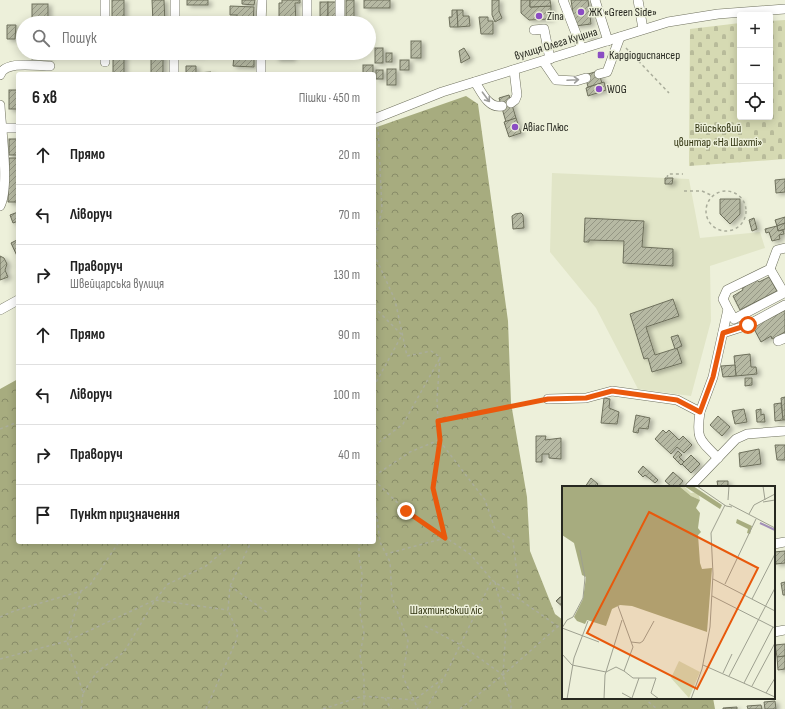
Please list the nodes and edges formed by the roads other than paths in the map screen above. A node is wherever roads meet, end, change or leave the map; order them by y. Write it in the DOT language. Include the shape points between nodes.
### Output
graph roads {
  1 [pos="105,0"];
  2 [pos="175,0"];
  3 [pos="262,0"];
  4 [pos="306,0"];
  5 [pos="340,0"];
  6 [pos="563,0"];
  7 [pos="595,0"];
  8 [pos="638,0"];
  9 [pos="785,9"];
  10 [pos="340,15"];
  11 [pos="105,16"];
  12 [pos="175,16"];
  13 [pos="261,16"];
  14 [pos="307,16"];
  15 [pos="643,29"];
  16 [pos="534,30"];
  17 [pos="619,40"];
  18 [pos="608,41"];
  19 [pos="582,49"];
  20 [pos="174,60"];
  21 [pos="261,60"];
  22 [pos="546,60"];
  23 [pos="50,66"];
  24 [pos="514,70"];
  25 [pos="174,72"];
  26 [pos="261,72"];
  27 [pos="599,74"];
  28 [pos="0,75"];
  29 [pos="586,78"];
  30 [pos="475,82"];
  31 [pos="511,103"];
  32 [pos="0,105"];
  33 [pos="502,106"];
  34 [pos="376,118"];
  35 [pos="1,128"];
  36 [pos="16,128"];
  37 [pos="0,206"];
  38 [pos="785,248"];
  39 [pos="770,269"];
  40 [pos="16,301"];
  41 [pos="785,305"];
  42 [pos="728,309"];
  43 [pos="0,310"];
  44 [pos="723,333"];
  45 [pos="548,399"];
  46 [pos="700,412"];
  47 [pos="785,431"];
  48 [pos="718,458"];
  49 [pos="691,486"];
  50 [pos="785,542"];
  51 [pos="775,544"];
  52 [pos="785,630"];
  53 [pos="775,632"];
  1 -- 11 [label="street"];
  2 -- 12 [label="street"];
  3 -- 13 [label="street"];
  4 -- 14 [label="street"];
  5 -- 10 [label="street"];
  6 -- 19 [label="street"];
  7 -- 18 [label="street"];
  8 -- 15 [label="street"];
  9 -- 15 [label="street, вулиця Олега Куцина" via="692,18"];
  15 -- 17 [label="street, вулиця Олега Куцина"];
  16 -- 22 [label="street" via="544,29"];
  17 -- 18 [label="street, вулиця Олега Куцина"];
  17 -- 27 [label="street" via="607,72"];
  18 -- 19 [label="street, вулиця Олега Куцина"];
  19 -- 22 [label="street, вулиця Олега Куцина"];
  20 -- 25 [label="street"];
  21 -- 26 [label="street"];
  22 -- 24 [label="street, вулиця Олега Куцина"];
  22 -- 29 [label="street, one-way" via="556,80 576,81"];
  23 -- 28 [label="street" via="11,66 4,68"];
  24 -- 30 [label="street, вулиця Олега Куцина"];
  24 -- 31 [label="street" via="517,95"];
  30 -- 33 [label="street, one-way" via="493,106"];
  30 -- 34 [label="street, вулиця Олега Куцина" via="432,95"];
  32 -- 35 [label="street"];
  35 -- 36 [label="street"];
  35 -- 37 [label="street" via="4,189"];
  38 -- 39 [label="street" via="777,250"];
  39 -- 42 [label="street" via="727,290 723,299"];
  39 -- 42 [label="street" via="784,293 734,319"];
  40 -- 43 [label="street"];
  41 -- 44 [label="street" via="748,325"];
  42 -- 44 [label="street"];
  44 -- 46 [label="street" via="713,377"];
  45 -- 46 [label="street" via="586,398 612,391 677,400"];
  46 -- 48 [label="street" via="697,431 700,440"];
  47 -- 48 [label="street" via="747,434 736,439"];
  48 -- 49 [label="street"];
  50 -- 51 [label="street"];
  52 -- 53 [label="street"];
}
